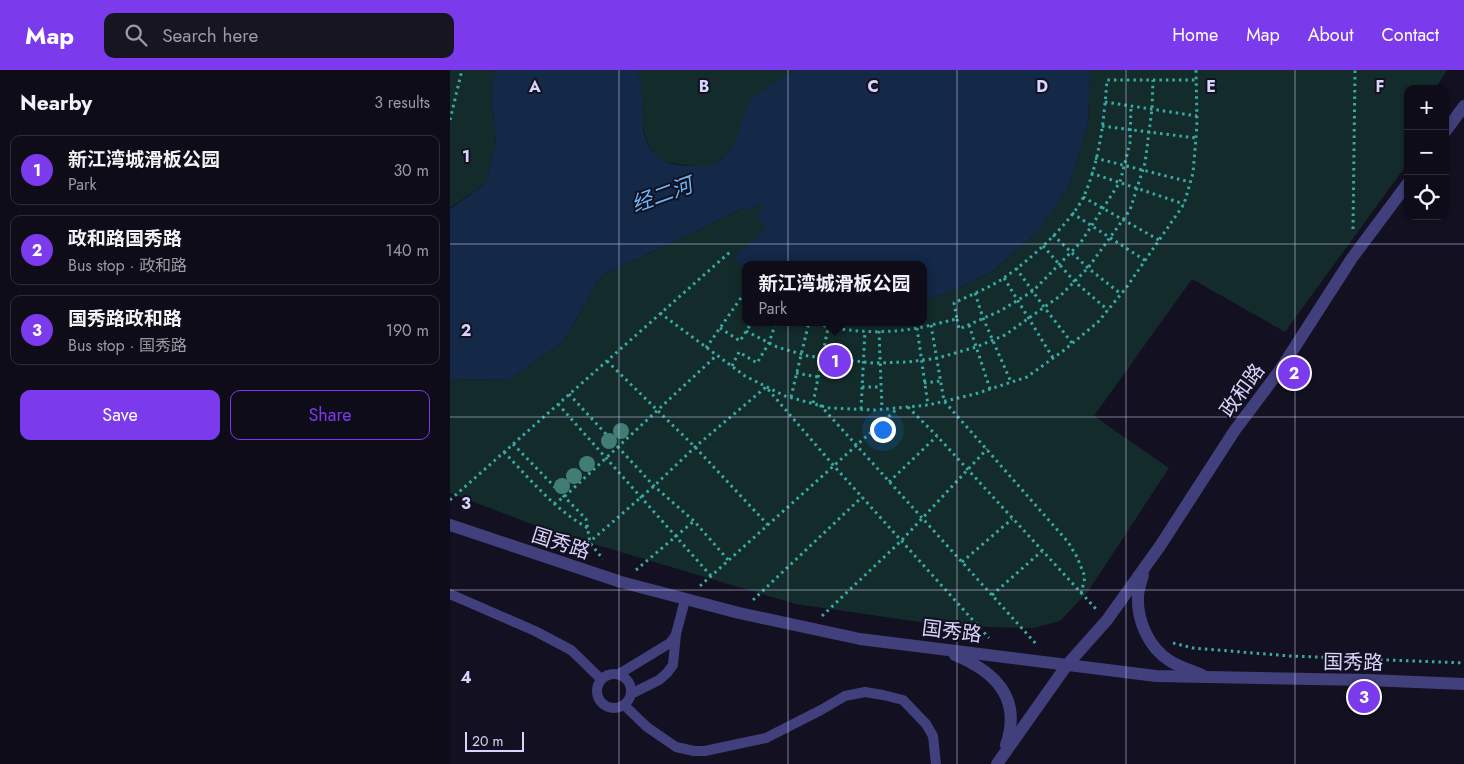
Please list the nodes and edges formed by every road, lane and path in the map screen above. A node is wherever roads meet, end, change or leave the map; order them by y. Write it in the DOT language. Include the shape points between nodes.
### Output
graph roads {
  1 [pos="462,70"];
  2 [pos="1196,70"];
  3 [pos="1355,70"];
  4 [pos="1153,80"];
  5 [pos="1196,80"];
  6 [pos="1105,102"];
  7 [pos="1131,106"];
  8 [pos="1464,106"];
  9 [pos="1152,109"];
  10 [pos="1197,116"];
  11 [pos="450,120"];
  12 [pos="1102,126"];
  13 [pos="1130,129"];
  14 [pos="1446,130"];
  15 [pos="1149,131"];
  16 [pos="1196,138"];
  17 [pos="1095,158"];
  18 [pos="1124,164"];
  19 [pos="1143,169"];
  20 [pos="1091,173"];
  21 [pos="1120,182"];
  22 [pos="1190,182"];
  23 [pos="1137,187"];
  24 [pos="1404,188"];
  25 [pos="1083,197"];
  26 [pos="1184,204"];
  27 [pos="1104,208"];
  28 [pos="1072,213"];
  29 [pos="1123,220"];
  30 [pos="1092,226"];
  31 [pos="1053,235"];
  32 [pos="1112,238"];
  33 [pos="1160,240"];
  34 [pos="1043,246"];
  35 [pos="731,251"];
  36 [pos="1071,253"];
  37 [pos="1352,258"];
  38 [pos="1146,261"];
  39 [pos="1060,266"];
  40 [pos="1016,268"];
  41 [pos="1088,268"];
  42 [pos="1004,278"];
  43 [pos="1074,282"];
  44 [pos="1034,291"];
  45 [pos="975,293"];
  46 [pos="1121,294"];
  47 [pos="742,296"];
  48 [pos="1018,301"];
  49 [pos="1044,308"];
  50 [pos="1108,310"];
  51 [pos="660,313"];
  52 [pos="983,318"];
  53 [pos="957,319"];
  54 [pos="1028,319"];
  55 [pos="931,325"];
  56 [pos="969,325"];
  57 [pos="749,326"];
  58 [pos="775,326"];
  59 [pos="809,326"];
  60 [pos="822,326"];
  61 [pos="926,326"];
  62 [pos="927,326"];
  63 [pos="720,328"];
  64 [pos="828,328"];
  65 [pos="917,328"];
  66 [pos="746,331"];
  67 [pos="865,331"];
  68 [pos="880,331"];
  69 [pos="993,340"];
  70 [pos="769,343"];
  71 [pos="1072,343"];
  72 [pos="976,347"];
  73 [pos="706,348"];
  74 [pos="801,354"];
  75 [pos="716,355"];
  76 [pos="822,358"];
  77 [pos="938,358"];
  78 [pos="1054,358"];
  79 [pos="607,360"];
  80 [pos="921,360"];
  81 [pos="863,362"];
  82 [pos="880,363"];
  83 [pos="732,366"];
  84 [pos="796,374"];
  85 [pos="818,377"];
  86 [pos="941,381"];
  87 [pos="1011,382"];
  88 [pos="924,383"];
  89 [pos="766,387"];
  90 [pos="862,387"];
  91 [pos="881,387"];
  92 [pos="990,389"];
  93 [pos="570,394"];
  94 [pos="791,397"];
  95 [pos="944,401"];
  96 [pos="813,403"];
  97 [pos="558,404"];
  98 [pos="819,405"];
  99 [pos="928,405"];
  100 [pos="899,407"];
  101 [pos="908,407"];
  102 [pos="861,409"];
  103 [pos="882,409"];
  104 [pos="656,410"];
  105 [pos="938,436"];
  106 [pos="513,444"];
  107 [pos="856,446"];
  108 [pos="616,447"];
  109 [pos="695,448"];
  110 [pos="987,449"];
  111 [pos="504,452"];
  112 [pos="605,457"];
  113 [pos="834,466"];
  114 [pos="969,470"];
  115 [pos="889,482"];
  116 [pos="654,486"];
  117 [pos="564,497"];
  118 [pos="862,497"];
  119 [pos="640,498"];
  120 [pos="450,500"];
  121 [pos="554,504"];
  122 [pos="922,519"];
  123 [pos="1012,519"];
  124 [pos="694,521"];
  125 [pos="450,525"];
  126 [pos="768,525"];
  127 [pos="588,528"];
  128 [pos="676,536"];
  129 [pos="901,541"];
  130 [pos="590,543"];
  131 [pos="1160,546"];
  132 [pos="1042,551"];
  133 [pos="604,561"];
  134 [pos="730,562"];
  135 [pos="962,562"];
  136 [pos="564,564"];
  137 [pos="712,577"];
  138 [pos="621,582"];
  139 [pos="450,594"];
  140 [pos="1081,594"];
  141 [pos="992,595"];
  142 [pos="685,600"];
  143 [pos="739,613"];
  144 [pos="1107,620"];
  145 [pos="809,628"];
  146 [pos="676,634"];
  147 [pos="1148,636"];
  148 [pos="939,649"];
  149 [pos="1006,657"];
  150 [pos="1464,663"];
  151 [pos="1053,664"];
  152 [pos="1067,665"];
  153 [pos="619,674"];
  154 [pos="1209,678"];
  155 [pos="601,679"];
  156 [pos="1464,684"];
  157 [pos="631,694"];
  158 [pos="624,705"];
  159 [pos="999,760"];
  160 [pos="936,764"];
  1 -- 11 [label="path"];
  2 -- 5 [label="path"];
  3 -- 37 [label="path"];
  4 -- 5 [label="path"];
  4 -- 6 [label="path" via="1107,80"];
  4 -- 9 [label="path"];
  5 -- 10 [label="path"];
  6 -- 7 [label="path"];
  6 -- 12 [label="path"];
  7 -- 9 [label="path"];
  7 -- 13 [label="path"];
  8 -- 14 [label="street"];
  9 -- 10 [label="path"];
  9 -- 15 [label="path"];
  10 -- 16 [label="path"];
  12 -- 13 [label="path"];
  12 -- 17 [label="path"];
  13 -- 15 [label="path"];
  13 -- 18 [label="path"];
  15 -- 16 [label="path"];
  15 -- 19 [label="path"];
  16 -- 22 [label="path"];
  17 -- 18 [label="path"];
  17 -- 20 [label="path"];
  18 -- 19 [label="path"];
  18 -- 21 [label="path"];
  19 -- 22 [label="path"];
  19 -- 23 [label="path"];
  20 -- 21 [label="path"];
  20 -- 25 [label="path"];
  21 -- 23 [label="path"];
  21 -- 27 [label="path"];
  22 -- 26 [label="path"];
  23 -- 26 [label="path"];
  23 -- 29 [label="path" via="1130,210"];
  24 -- 37 [label="street, 政和路"];
  25 -- 27 [label="path"];
  25 -- 28 [label="path"];
  26 -- 33 [label="path"];
  27 -- 29 [label="path"];
  27 -- 30 [label="path"];
  28 -- 30 [label="path"];
  28 -- 31 [label="path"];
  29 -- 32 [label="path"];
  29 -- 33 [label="path"];
  30 -- 32 [label="path"];
  30 -- 36 [label="path"];
  31 -- 34 [label="path"];
  31 -- 36 [label="path"];
  32 -- 38 [label="path"];
  32 -- 41 [label="path"];
  33 -- 38 [label="path"];
  34 -- 39 [label="path"];
  34 -- 40 [label="path"];
  35 -- 51 [label="path"];
  36 -- 39 [label="path"];
  36 -- 41 [label="path"];
  37 -- 131 [label="street, 政和路"];
  38 -- 46 [label="path"];
  39 -- 43 [label="path"];
  39 -- 44 [label="path"];
  40 -- 42 [label="path"];
  40 -- 44 [label="path"];
  41 -- 43 [label="path"];
  41 -- 46 [label="path"];
  42 -- 45 [label="path"];
  42 -- 48 [label="path"];
  43 -- 49 [label="path"];
  43 -- 50 [label="path"];
  44 -- 48 [label="path"];
  44 -- 49 [label="path"];
  45 -- 52 [label="path"];
  45 -- 53 [label="path" via="954,303"];
  46 -- 50 [label="path"];
  47 -- 63 [label="path"];
  48 -- 52 [label="path"];
  48 -- 54 [label="path"];
  49 -- 54 [label="path"];
  49 -- 71 [label="path"];
  50 -- 71 [label="path"];
  51 -- 73 [label="path"];
  51 -- 79 [label="path"];
  52 -- 56 [label="path"];
  52 -- 69 [label="path"];
  53 -- 55 [label="path"];
  53 -- 56 [label="path" via="959,329"];
  54 -- 69 [label="path"];
  54 -- 78 [label="path"];
  55 -- 62 [label="path"];
  55 -- 77 [label="path"];
  56 -- 72 [label="path"];
  57 -- 66 [label="path"];
  58 -- 70 [label="path"];
  59 -- 74 [label="path"];
  60 -- 64 [label="path"];
  61 -- 65 [label="path"];
  63 -- 66 [label="path" via="740,341"];
  63 -- 73 [label="path"];
  64 -- 67 [label="path"];
  64 -- 76 [label="path"];
  65 -- 68 [label="path"];
  65 -- 80 [label="path"];
  66 -- 70 [label="path"];
  67 -- 68 [label="path"];
  67 -- 81 [label="path"];
  68 -- 82 [label="path"];
  69 -- 72 [label="path"];
  69 -- 87 [label="path"];
  70 -- 74 [label="path"];
  70 -- 83 [label="path" via="757,363 739,352"];
  71 -- 78 [label="path"];
  72 -- 77 [label="path"];
  72 -- 92 [label="path"];
  73 -- 75 [label="path"];
  74 -- 76 [label="path"];
  74 -- 84 [label="path"];
  75 -- 83 [label="path"];
  75 -- 104 [label="path"];
  76 -- 81 [label="path"];
  76 -- 85 [label="path"];
  77 -- 80 [label="path"];
  77 -- 86 [label="path"];
  78 -- 87 [label="path" via="1027,377"];
  79 -- 93 [label="path"];
  79 -- 104 [label="path"];
  80 -- 82 [label="path"];
  80 -- 88 [label="path"];
  81 -- 82 [label="path"];
  81 -- 90 [label="path"];
  82 -- 91 [label="path"];
  83 -- 89 [label="path"];
  84 -- 85 [label="path"];
  84 -- 94 [label="path"];
  85 -- 96 [label="path"];
  86 -- 88 [label="path"];
  86 -- 95 [label="path"];
  87 -- 92 [label="path"];
  88 -- 99 [label="path"];
  89 -- 94 [label="path"];
  89 -- 109 [label="path"];
  89 -- 113 [label="path"];
  90 -- 91 [label="path"];
  90 -- 102 [label="path"];
  91 -- 103 [label="path"];
  92 -- 95 [label="path"];
  93 -- 97 [label="path"];
  93 -- 108 [label="path"];
  94 -- 96 [label="path"];
  95 -- 99 [label="path"];
  95 -- 110 [label="path"];
  96 -- 98 [label="path"];
  97 -- 106 [label="path"];
  97 -- 112 [label="path"];
  98 -- 102 [label="path"];
  98 -- 107 [label="path"];
  99 -- 101 [label="path"];
  100 -- 101 [label="path"];
  100 -- 103 [label="path"];
  100 -- 107 [label="path"];
  101 -- 105 [label="path"];
  102 -- 103 [label="path"];
  104 -- 108 [label="path"];
  104 -- 109 [label="path"];
  105 -- 114 [label="path"];
  105 -- 115 [label="path"];
  106 -- 111 [label="path"];
  106 -- 117 [label="path"];
  107 -- 113 [label="path"];
  107 -- 115 [label="path"];
  108 -- 112 [label="path"];
  108 -- 116 [label="path"];
  109 -- 116 [label="path"];
  109 -- 126 [label="path"];
  110 -- 114 [label="path"];
  110 -- 140 [label="path" via="1068,542 1085,577"];
  111 -- 120 [label="path"];
  111 -- 121 [label="path"];
  112 -- 117 [label="path"];
  112 -- 119 [label="path"];
  113 -- 118 [label="path"];
  113 -- 126 [label="path"];
  114 -- 122 [label="path"];
  114 -- 123 [label="path"];
  115 -- 122 [label="path"];
  116 -- 119 [label="path"];
  116 -- 124 [label="path"];
  117 -- 121 [label="path"];
  117 -- 127 [label="path" via="586,519"];
  118 -- 129 [label="path"];
  118 -- 143 [label="path"];
  119 -- 128 [label="path"];
  119 -- 130 [label="path"];
  121 -- 127 [label="path"];
  122 -- 129 [label="path"];
  122 -- 135 [label="path"];
  123 -- 132 [label="path"];
  123 -- 135 [label="path"];
  124 -- 128 [label="path"];
  124 -- 134 [label="path"];
  125 -- 136 [label="street, 国秀路"];
  126 -- 134 [label="path"];
  127 -- 130 [label="path"];
  128 -- 137 [label="path"];
  128 -- 138 [label="path"];
  129 -- 145 [label="path"];
  129 -- 149 [label="path"];
  130 -- 133 [label="path"];
  130 -- 136 [label="path"];
  131 -- 144 [label="street, 政和路"];
  131 -- 147 [label="street, 政和路" via="1143,572 1138,596 1139,618"];
  132 -- 140 [label="path"];
  132 -- 141 [label="path"];
  134 -- 137 [label="path"];
  135 -- 141 [label="path"];
  136 -- 138 [label="street, 国秀路"];
  137 -- 142 [label="path"];
  138 -- 142 [label="street, 国秀路"];
  139 -- 155 [label="lane" via="571,650"];
  140 -- 144 [label="path"];
  141 -- 151 [label="path"];
  142 -- 143 [label="street, 国秀路"];
  142 -- 146 [label="lane"];
  143 -- 145 [label="street, 国秀路"];
  144 -- 152 [label="street, 政和路"];
  145 -- 148 [label="street, 国秀路" via="860,639"];
  146 -- 153 [label="lane" via="670,643"];
  146 -- 157 [label="lane" via="673,665 667,673"];
  147 -- 150 [label="path" via="1193,648 1290,656"];
  147 -- 154 [label="street, 政和路" via="1170,661"];
  148 -- 149 [label="street, 国秀路"];
  148 -- 159 [label="street, 政和路" via="971,662 987,672 1003,689 1008,700 1010,724 1009,737"];
  149 -- 151 [label="street, 国秀路"];
  151 -- 152 [label="street, 国秀路"];
  152 -- 154 [label="street, 国秀路" via="1156,676"];
  152 -- 159 [label="street, 政和路"];
  153 -- 155 [label="lane"];
  153 -- 157 [label="lane" via="629,683"];
  154 -- 156 [label="street, 国秀路"];
  155 -- 158 [label="lane" via="596,691 599,701 608,708"];
  157 -- 158 [label="lane"];
  158 -- 160 [label="lane" via="647,727 676,747 706,751 766,738 845,696 865,692 883,694 903,700 926,724 933,736"];
}
